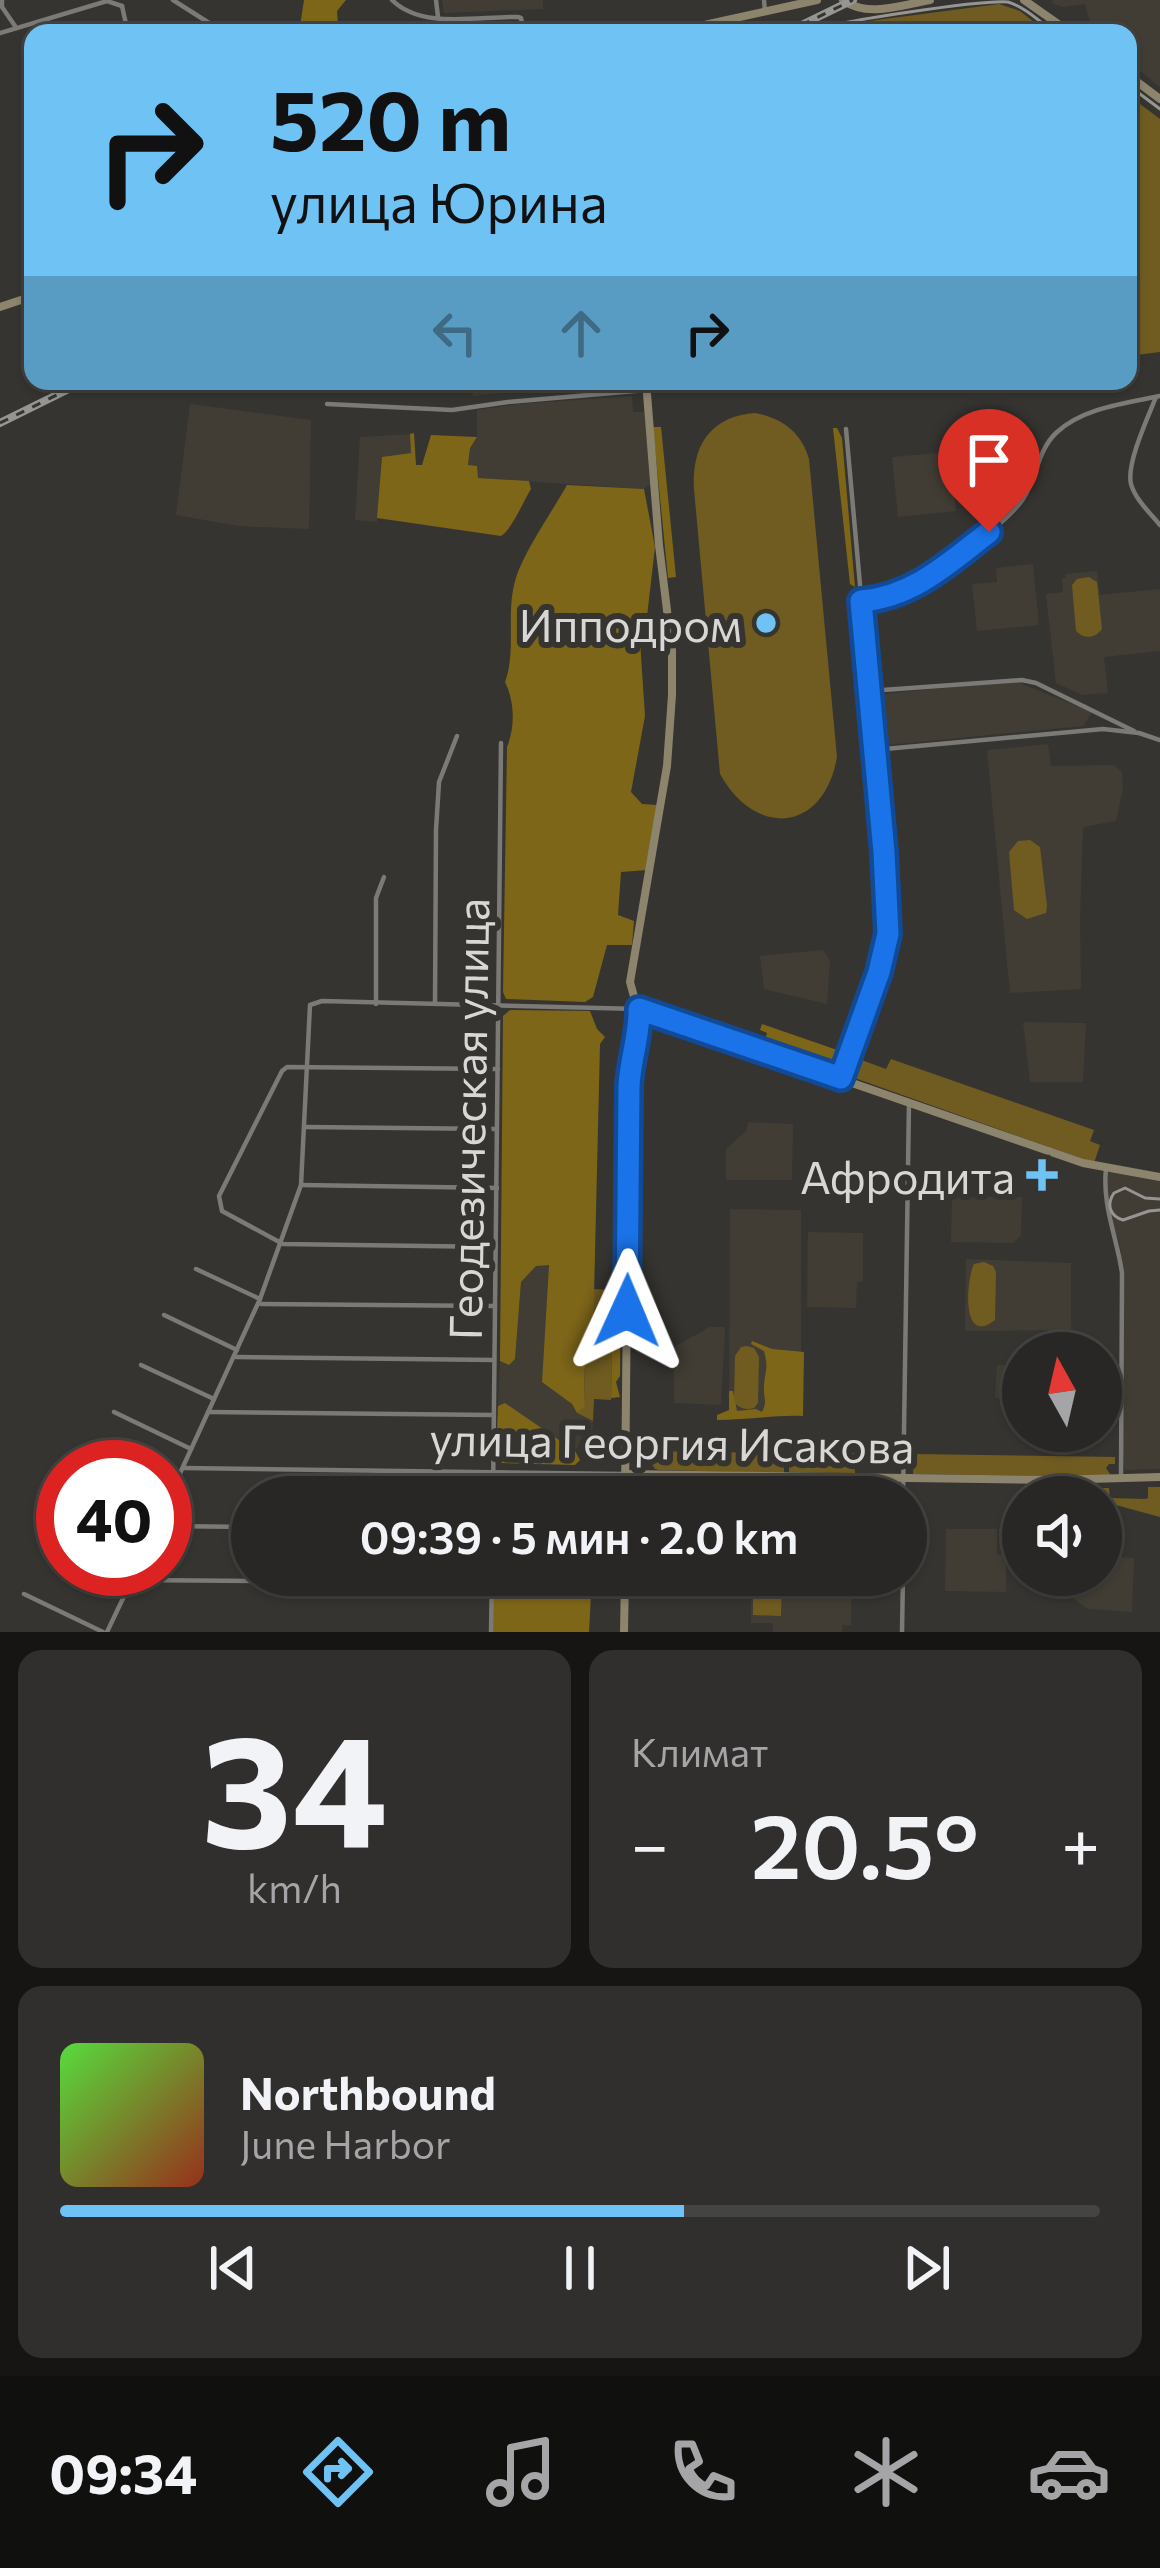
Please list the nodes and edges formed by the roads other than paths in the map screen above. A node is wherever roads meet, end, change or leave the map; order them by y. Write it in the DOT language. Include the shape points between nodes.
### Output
graph roads {
  1 [pos="2,0"];
  2 [pos="173,0"];
  3 [pos="392,0"];
  4 [pos="436,0"];
  5 [pos="764,0"];
  6 [pos="817,0"];
  7 [pos="843,0"];
  8 [pos="930,0"];
  9 [pos="1024,0"];
  10 [pos="124,3"];
  11 [pos="765,12"];
  12 [pos="438,17"];
  13 [pos="29,24"];
  14 [pos="211,24"];
  15 [pos="522,24"];
  16 [pos="710,24"];
  17 [pos="1058,24"];
  18 [pos="24,26"];
  19 [pos="16,28"];
  20 [pos="0,33"];
  21 [pos="612,390"];
  22 [pos="646,390"];
  23 [pos="1158,397"];
  24 [pos="327,404"];
  25 [pos="846,430"];
  26 [pos="1160,525"];
  27 [pos="861,601"];
  28 [pos="869,691"];
  29 [pos="1139,733"];
  30 [pos="457,736"];
  31 [pos="1160,740"];
  32 [pos="501,742"];
  33 [pos="874,750"];
  34 [pos="384,877"];
  35 [pos="376,1004"];
  36 [pos="435,1004"];
  37 [pos="499,1006"];
  38 [pos="639,1009"];
  39 [pos="306,1068"];
  40 [pos="498,1069"];
  41 [pos="841,1078"];
  42 [pos="909,1102"];
  43 [pos="304,1126"];
  44 [pos="497,1129"];
  45 [pos="1106,1169"];
  46 [pos="1160,1177"];
  47 [pos="302,1185"];
  48 [pos="497,1188"];
  49 [pos="283,1244"];
  50 [pos="496,1247"];
  51 [pos="196,1268"];
  52 [pos="260,1302"];
  53 [pos="495,1306"];
  54 [pos="164,1315"];
  55 [pos="236,1353"];
  56 [pos="494,1360"];
  57 [pos="141,1365"];
  58 [pos="214,1399"];
  59 [pos="114,1412"];
  60 [pos="208,1412"];
  61 [pos="494,1415"];
  62 [pos="172,1440"];
  63 [pos="192,1447"];
  64 [pos="192,1468"];
  65 [pos="493,1472"];
  66 [pos="626,1474"];
  67 [pos="493,1476"];
  68 [pos="765,1476"];
  69 [pos="904,1476"];
  70 [pos="1121,1476"];
  71 [pos="1160,1477"];
  72 [pos="927,1478"];
  73 [pos="1002,1478"];
  74 [pos="1122,1479"];
  75 [pos="192,1526"];
  76 [pos="231,1527"];
  77 [pos="192,1580"];
  78 [pos="231,1580"];
  79 [pos="24,1594"];
  80 [pos="124,1596"];
  81 [pos="492,1596"];
  82 [pos="625,1596"];
  83 [pos="903,1596"];
  84 [pos="105,1632"];
  85 [pos="491,1632"];
  86 [pos="624,1632"];
  87 [pos="902,1632"];
  1 -- 19 [label="street"];
  2 -- 14 [label="street"];
  3 -- 12 [label="street" via="411,14"];
  4 -- 12 [label="street"];
  5 -- 11 [label="street"];
  6 -- 11 [label="street"];
  7 -- 8 [label="street" via="864,10"];
  9 -- 17 [label="street"];
  10 -- 13 [label="street"];
  11 -- 16 [label="street"];
  12 -- 15 [label="street" via="515,16"];
  18 -- 19 [label="street"];
  19 -- 20 [label="street"];
  21 -- 24 [label="street" via="452,410"];
  22 -- 38 [label="street" via="672,676 667,766 630,982"];
  23 -- 26 [label="street" via="1130,480"];
  23 -- 27 [label="street" via="1066,424 1008,516 926,580"];
  25 -- 27 [label="street"];
  27 -- 28 [label="street"];
  28 -- 29 [label="street" via="1022,680"];
  28 -- 33 [label="street"];
  29 -- 31 [label="street"];
  29 -- 33 [label="street" via="1103,729"];
  30 -- 36 [label="street" via="439,782"];
  32 -- 37 [label="street, Геодезическая улица"];
  33 -- 41 [label="street" via="888,940"];
  34 -- 35 [label="street" via="376,898"];
  35 -- 36 [label="street"];
  35 -- 39 [label="street" via="310,1005"];
  36 -- 37 [label="street"];
  37 -- 38 [label="street"];
  37 -- 40 [label="street, Геодезическая улица"];
  38 -- 41 [label="street"];
  38 -- 66 [label="street" via="629,1086"];
  39 -- 40 [label="street"];
  39 -- 43 [label="street"];
  39 -- 49 [label="street" via="282,1071 220,1196 221,1210"];
  40 -- 44 [label="street, Геодезическая улица"];
  41 -- 42 [label="street"];
  42 -- 45 [label="street"];
  42 -- 69 [label="street"];
  43 -- 44 [label="street"];
  43 -- 47 [label="street"];
  44 -- 48 [label="street, Геодезическая улица"];
  45 -- 46 [label="street"];
  45 -- 70 [label="street" via="1105,1207 1122,1274"];
  47 -- 48 [label="street"];
  47 -- 49 [label="street"];
  48 -- 50 [label="street, Геодезическая улица"];
  49 -- 50 [label="street"];
  49 -- 52 [label="street"];
  50 -- 53 [label="street, Геодезическая улица"];
  51 -- 52 [label="street"];
  52 -- 53 [label="street"];
  52 -- 55 [label="street"];
  53 -- 56 [label="street, Геодезическая улица"];
  54 -- 55 [label="street"];
  55 -- 56 [label="street"];
  55 -- 58 [label="street"];
  56 -- 61 [label="street, Геодезическая улица"];
  57 -- 58 [label="street"];
  58 -- 60 [label="street"];
  59 -- 62 [label="street"];
  60 -- 61 [label="street"];
  60 -- 63 [label="street"];
  61 -- 65 [label="street, Геодезическая улица"];
  64 -- 65 [label="street, улица Георгия Исакова"];
  65 -- 66 [label="street, улица Георгия Исакова"];
  65 -- 67 [label="street, Геодезическая улица"];
  66 -- 68 [label="street, улица Георгия Исакова"];
  71 -- 74 [label="street, улица Георгия Исакова"];
  72 -- 73 [label="street, улица Георгия Исакова"];
  75 -- 76 [label="street"];
  77 -- 78 [label="street"];
  79 -- 84 [label="street"];
  80 -- 84 [label="street"];
  81 -- 85 [label="street"];
  82 -- 86 [label="street"];
  83 -- 87 [label="street"];
}
